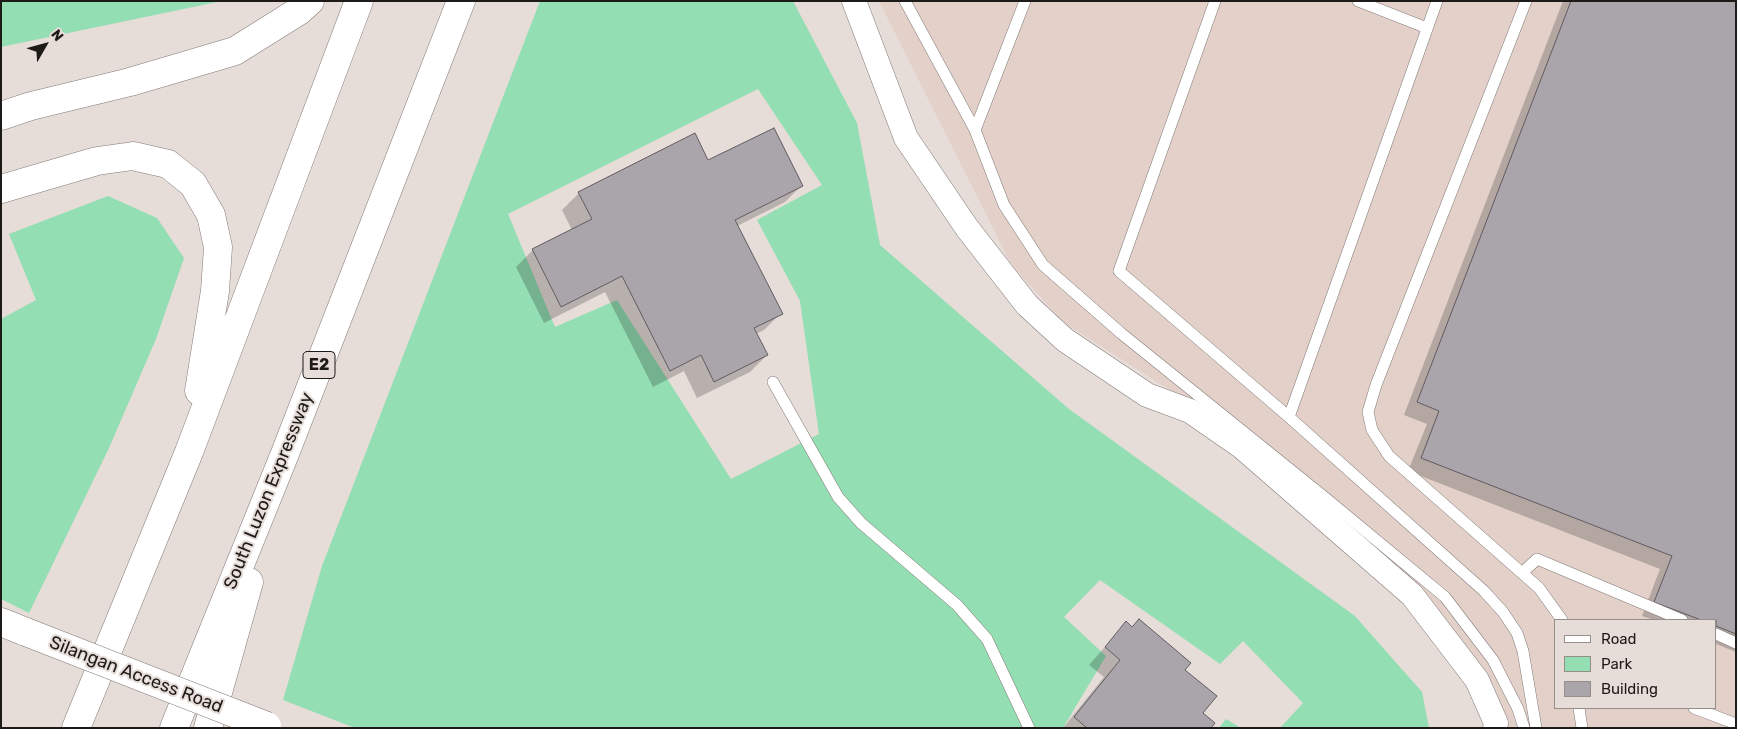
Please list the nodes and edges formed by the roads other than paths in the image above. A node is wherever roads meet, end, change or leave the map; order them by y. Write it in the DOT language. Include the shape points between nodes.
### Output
graph roads {
  1 [pos="310,1"];
  2 [pos="359,1"];
  3 [pos="461,1"];
  4 [pos="854,1"];
  5 [pos="905,1"];
  6 [pos="1026,1"];
  7 [pos="1215,1"];
  8 [pos="1358,1"];
  9 [pos="1437,1"];
  10 [pos="1526,1"];
  11 [pos="1427,28"];
  12 [pos="1,116"];
  13 [pos="975,130"];
  14 [pos="1,189"];
  15 [pos="773,382"];
  16 [pos="1289,417"];
  17 [pos="188,452"];
  18 [pos="284,456"];
  19 [pos="1522,573"];
  20 [pos="1561,619"];
  21 [pos="1680,619"];
  22 [pos="14,627"];
  23 [pos="1717,634"];
  24 [pos="1736,643"];
  25 [pos="1579,709"];
  26 [pos="1697,709"];
  27 [pos="1736,724"];
  28 [pos="269,727"];
  29 [pos="76,728"];
  30 [pos="174,728"];
  31 [pos="208,728"];
  32 [pos="1029,728"];
  33 [pos="1495,728"];
  34 [pos="1524,728"];
  35 [pos="1536,728"];
  36 [pos="1582,728"];
  1 -- 12 [label="main road" via="235,51"];
  2 -- 17 [label="main road"];
  3 -- 18 [label="main road, South Luzon Expressway / E2"];
  4 -- 33 [label="street" via="906,138 967,228 1027,304 1065,340 1147,395 1190,411 1242,447 1412,595 1476,680 1496,723"];
  5 -- 13 [label="lane"];
  6 -- 13 [label="lane"];
  7 -- 16 [label="lane" via="1119,271"];
  8 -- 11 [label="lane"];
  9 -- 11 [label="lane"];
  10 -- 19 [label="lane" via="1368,412 1372,430 1388,456"];
  11 -- 16 [label="lane"];
  13 -- 34 [label="lane" via="1004,206 1043,265 1122,334 1445,597 1493,660"];
  14 -- 17 [label="main road" via="97,161 133,156 168,164 193,184 211,215 218,247 215,291"];
  15 -- 32 [label="lane" via="838,497 861,523 957,605 986,639"];
  16 -- 35 [label="lane" via="1484,591 1503,612 1517,633 1524,652"];
  17 -- 29 [label="main road"];
  18 -- 30 [label="main road, South Luzon Expressway / E2"];
  18 -- 31 [label="main road"];
  19 -- 20 [label="lane" via="1539,588"];
  19 -- 21 [label="lane" via="1537,559"];
  22 -- 28 [label="main road, Silangan Access Road, bridge"];
  23 -- 24 [label="lane"];
  25 -- 36 [label="lane"];
  26 -- 27 [label="lane"];
}
